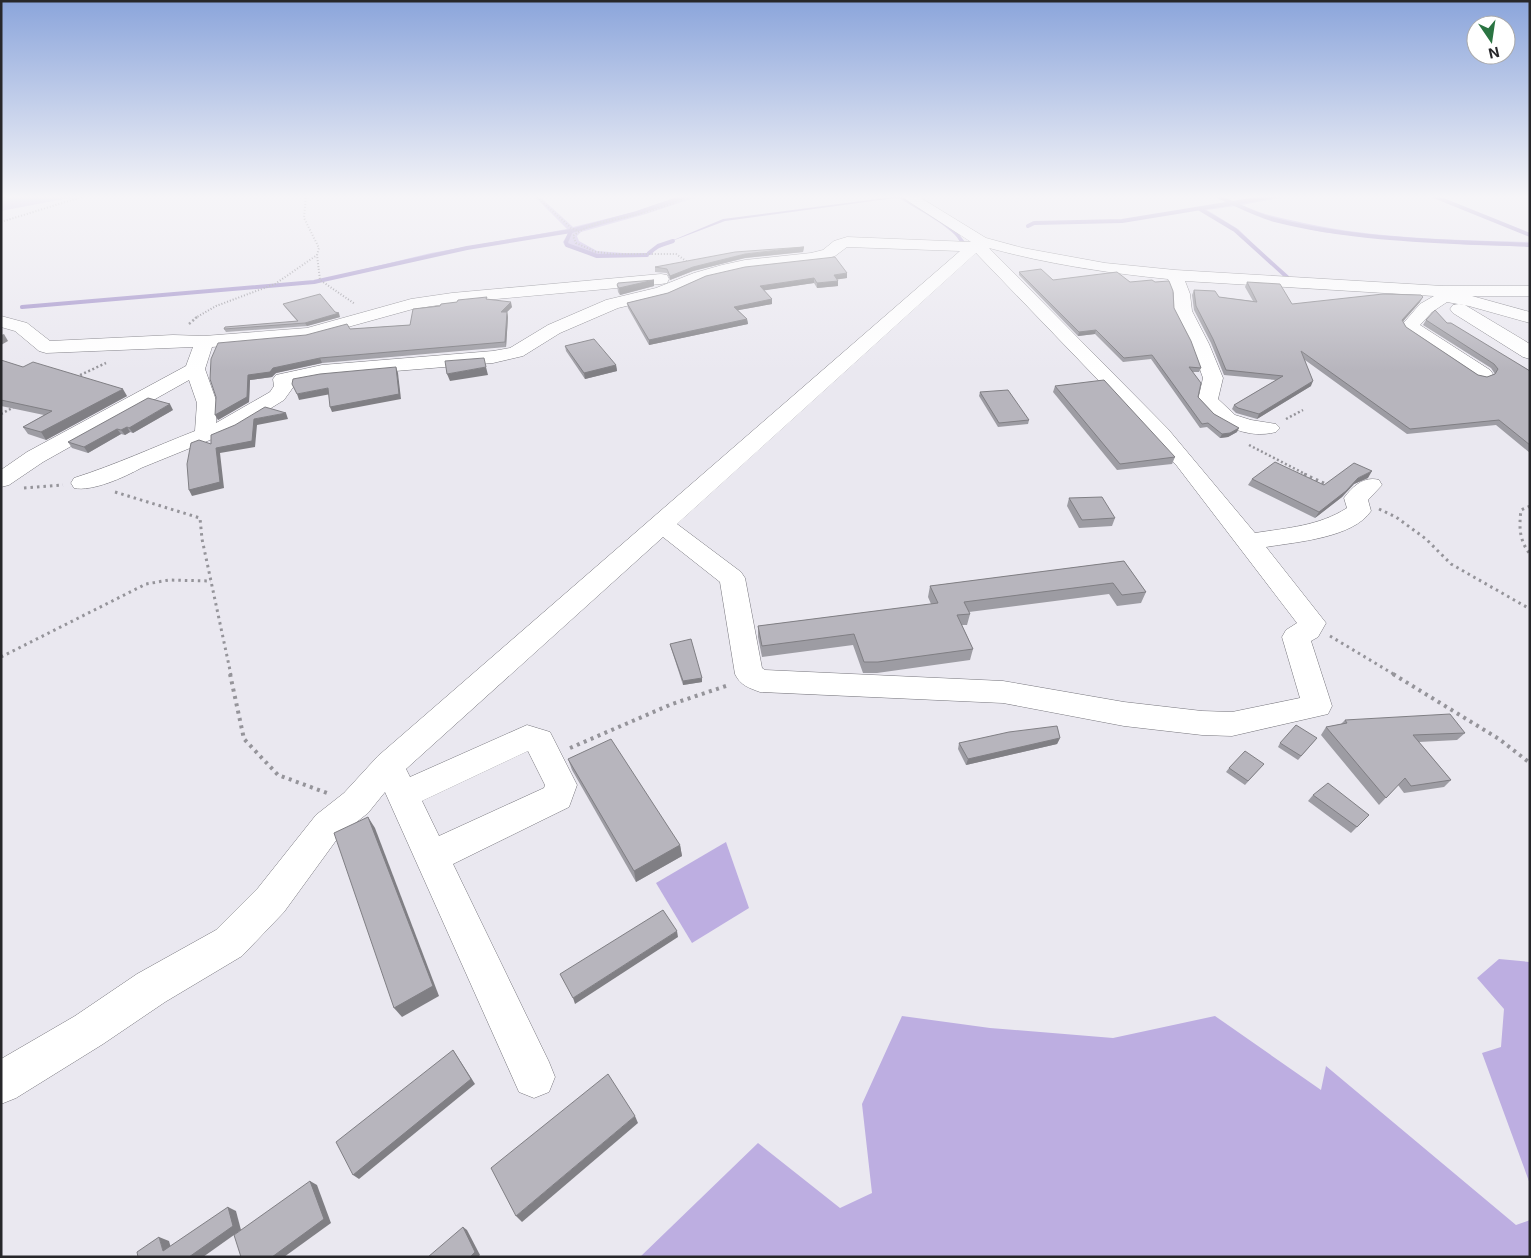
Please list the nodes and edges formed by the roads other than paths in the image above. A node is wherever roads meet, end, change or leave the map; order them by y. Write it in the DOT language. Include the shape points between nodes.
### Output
graph roads {
  1 [pos="827,254"];
  2 [pos="967,254"];
  3 [pos="985,254"];
  4 [pos="1028,254"];
  5 [pos="1175,274"];
  6 [pos="700,276"];
  7 [pos="1530,291"];
  8 [pos="1445,294"];
  9 [pos="1530,318"];
  10 [pos="1,321"];
  11 [pos="204,342"];
  12 [pos="1530,353"];
  13 [pos="195,369"];
  14 [pos="1483,374"];
  15 [pos="1269,428"];
  16 [pos="205,435"];
  17 [pos="82,483"];
  18 [pos="10,484"];
  19 [pos="1371,486"];
  20 [pos="661,524"];
  21 [pos="1248,542"];
  22 [pos="396,780"];
  23 [pos="431,857"];
  24 [pos="534,1077"];
  25 [pos="1,1083"];
  1 -- 6 [label="street" via="745,265"];
  2 -- 20 [label="street"];
  3 -- 21 [label="street" via="1184,461"];
  4 -- 5 [label="street" via="1123,270"];
  5 -- 8 [label="street"];
  5 -- 15 [label="street" via="1182,294 1183,311 1213,378 1208,400 1228,419 1248,426"];
  6 -- 11 [label="street" via="452,298 411,304 308,333"];
  6 -- 16 [label="street" via="662,292 585,314 516,352 492,357 322,371 283,379 284,386 277,396"];
  7 -- 8 [label="street"];
  8 -- 9 [label="street"];
  8 -- 12 [label="street" via="1464,313"];
  8 -- 14 [label="street" via="1430,304 1410,326"];
  10 -- 11 [label="street" via="21,328 46,347"];
  11 -- 13 [label="street"];
  13 -- 16 [label="street" via="207,404"];
  13 -- 18 [label="street" via="35,457"];
  16 -- 17 [label="street"];
  19 -- 21 [label="street" via="1356,498 1359,510 1341,523"];
  20 -- 21 [label="street" via="732,578 749,674 760,681 1003,692 1124,714 1232,724 1317,706 1296,637 1308,630 1312,623"];
  20 -- 22 [label="street"];
  22 -- 23 [label="street"];
  22 -- 23 [label="street" via="527,738 539,741 561,785 556,797"];
  22 -- 25 [label="street" via="356,803 328,825 271,900 229,943"];
  23 -- 24 [label="street"];
}
